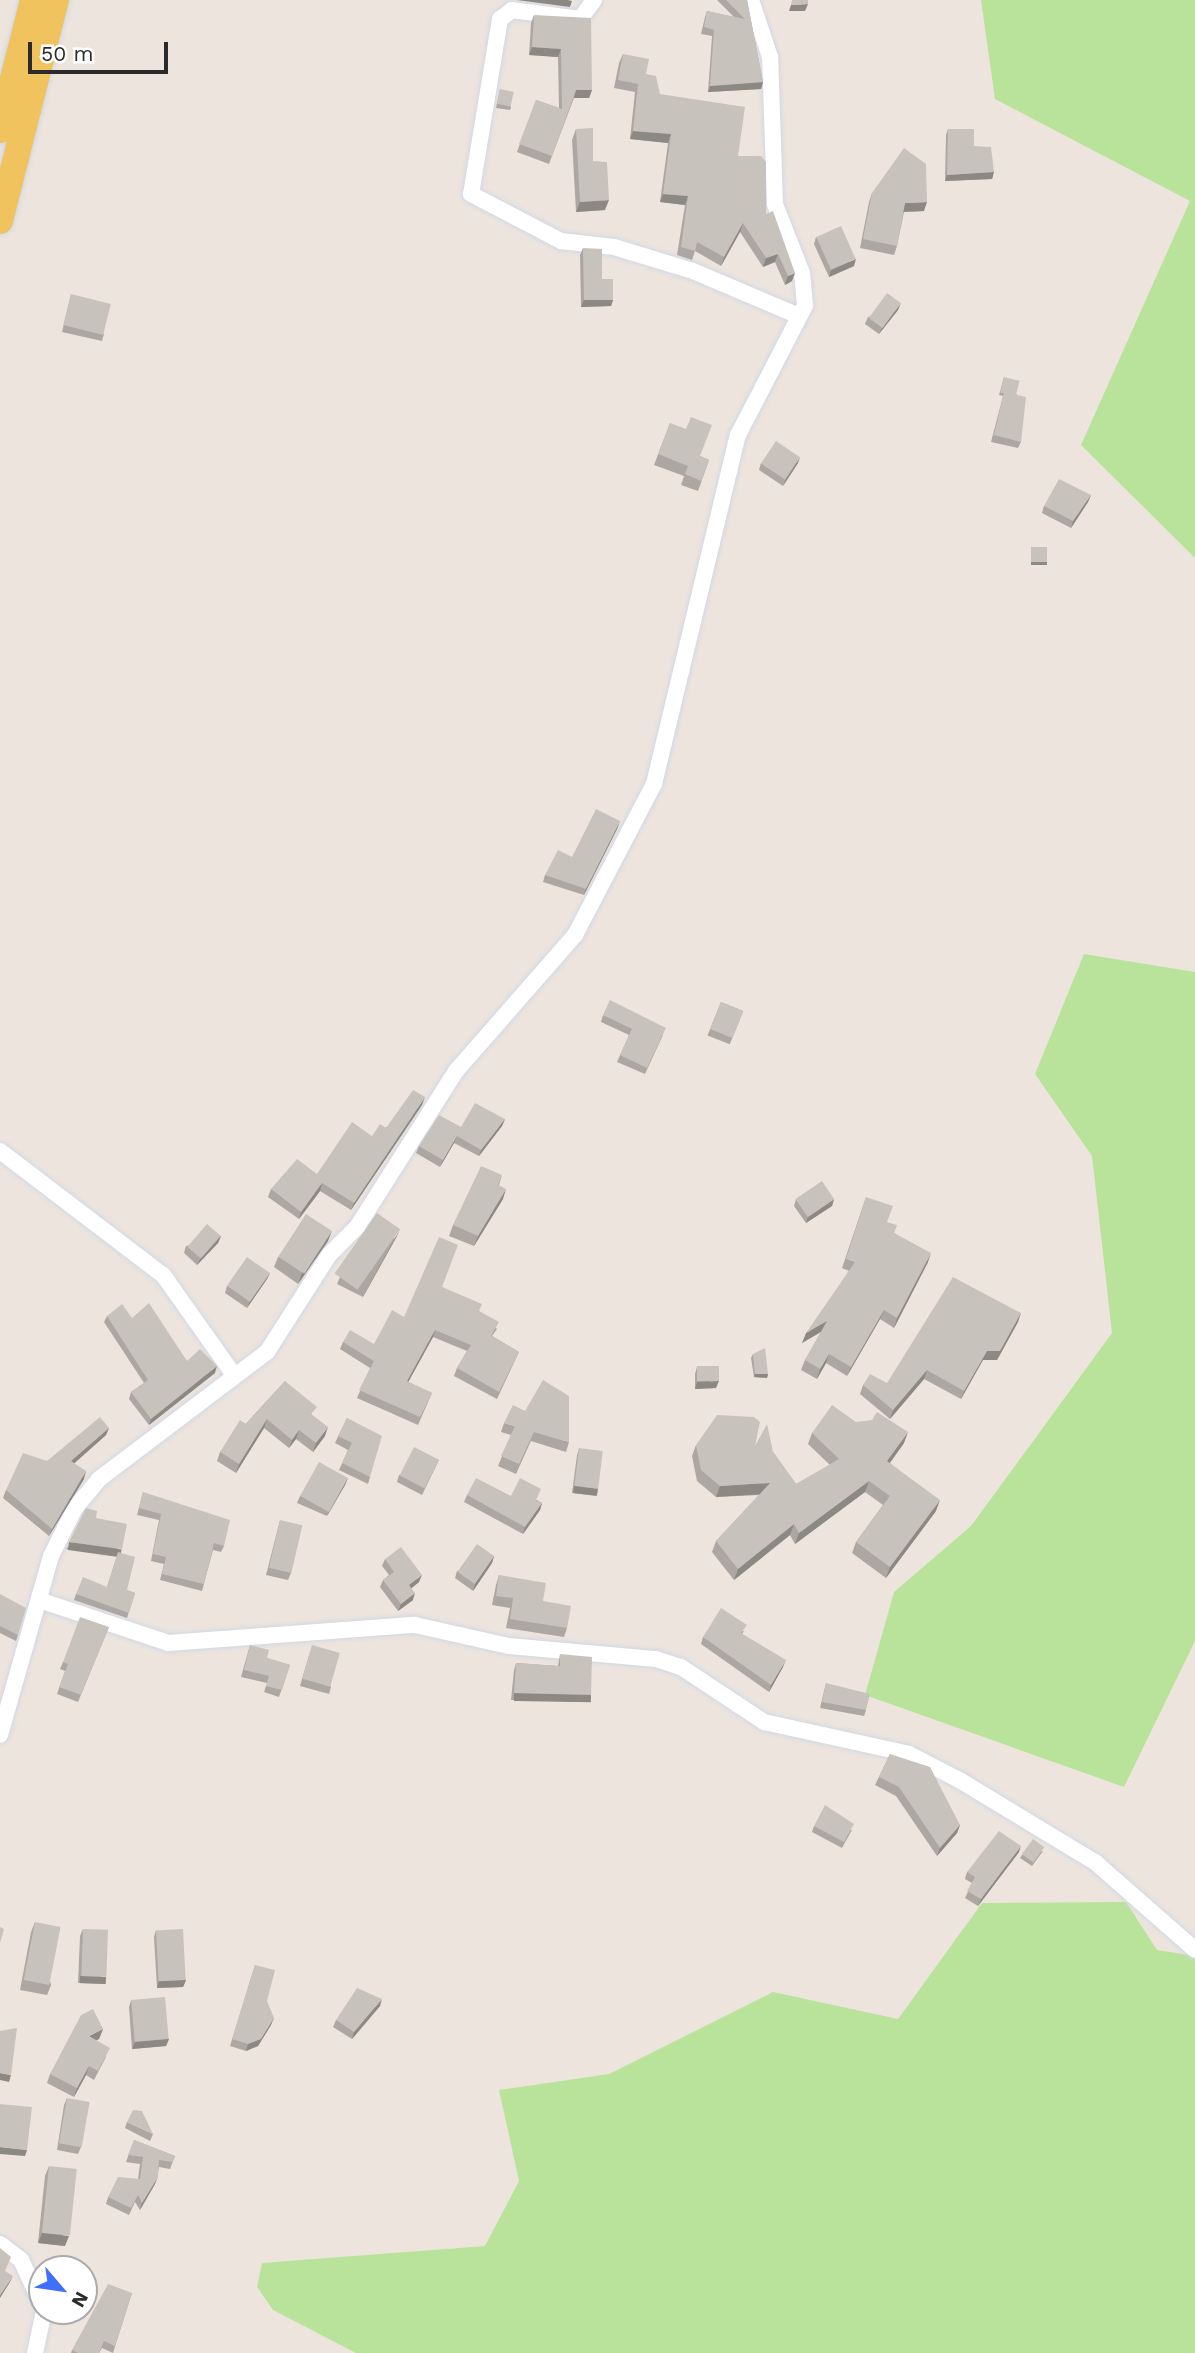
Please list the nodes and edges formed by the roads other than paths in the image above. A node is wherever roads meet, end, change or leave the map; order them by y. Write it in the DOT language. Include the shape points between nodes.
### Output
graph roads {
  1 [pos="33,0"];
  2 [pos="56,0"];
  3 [pos="594,0"];
  4 [pos="751,0"];
  5 [pos="0,130"];
  6 [pos="0,221"];
  7 [pos="799,316"];
  8 [pos="0,1150"];
  9 [pos="232,1372"];
  10 [pos="39,1600"];
  11 [pos="0,1735"];
  12 [pos="1195,1950"];
  13 [pos="0,2244"];
  14 [pos="28,2275"];
  15 [pos="41,2325"];
  16 [pos="35,2353"];
  1 -- 5 [label="main road"];
  2 -- 6 [label="main road"];
  3 -- 7 [label="street" via="580,19 512,10 500,19 471,194 561,241 614,247 693,271"];
  4 -- 7 [label="street" via="770,57 775,204 805,288"];
  7 -- 9 [label="street" via="738,435 654,784 575,935 456,1071 357,1227 329,1255 267,1352"];
  8 -- 9 [label="street" via="163,1275"];
  9 -- 10 [label="street" via="99,1479 75,1508"];
  10 -- 11 [label="street"];
  10 -- 12 [label="street" via="168,1643 415,1625 509,1646 656,1659 681,1667 764,1722 909,1754 961,1781 1096,1862"];
  13 -- 14 [label="street" via="21,2260"];
  15 -- 16 [label="street"];
}
